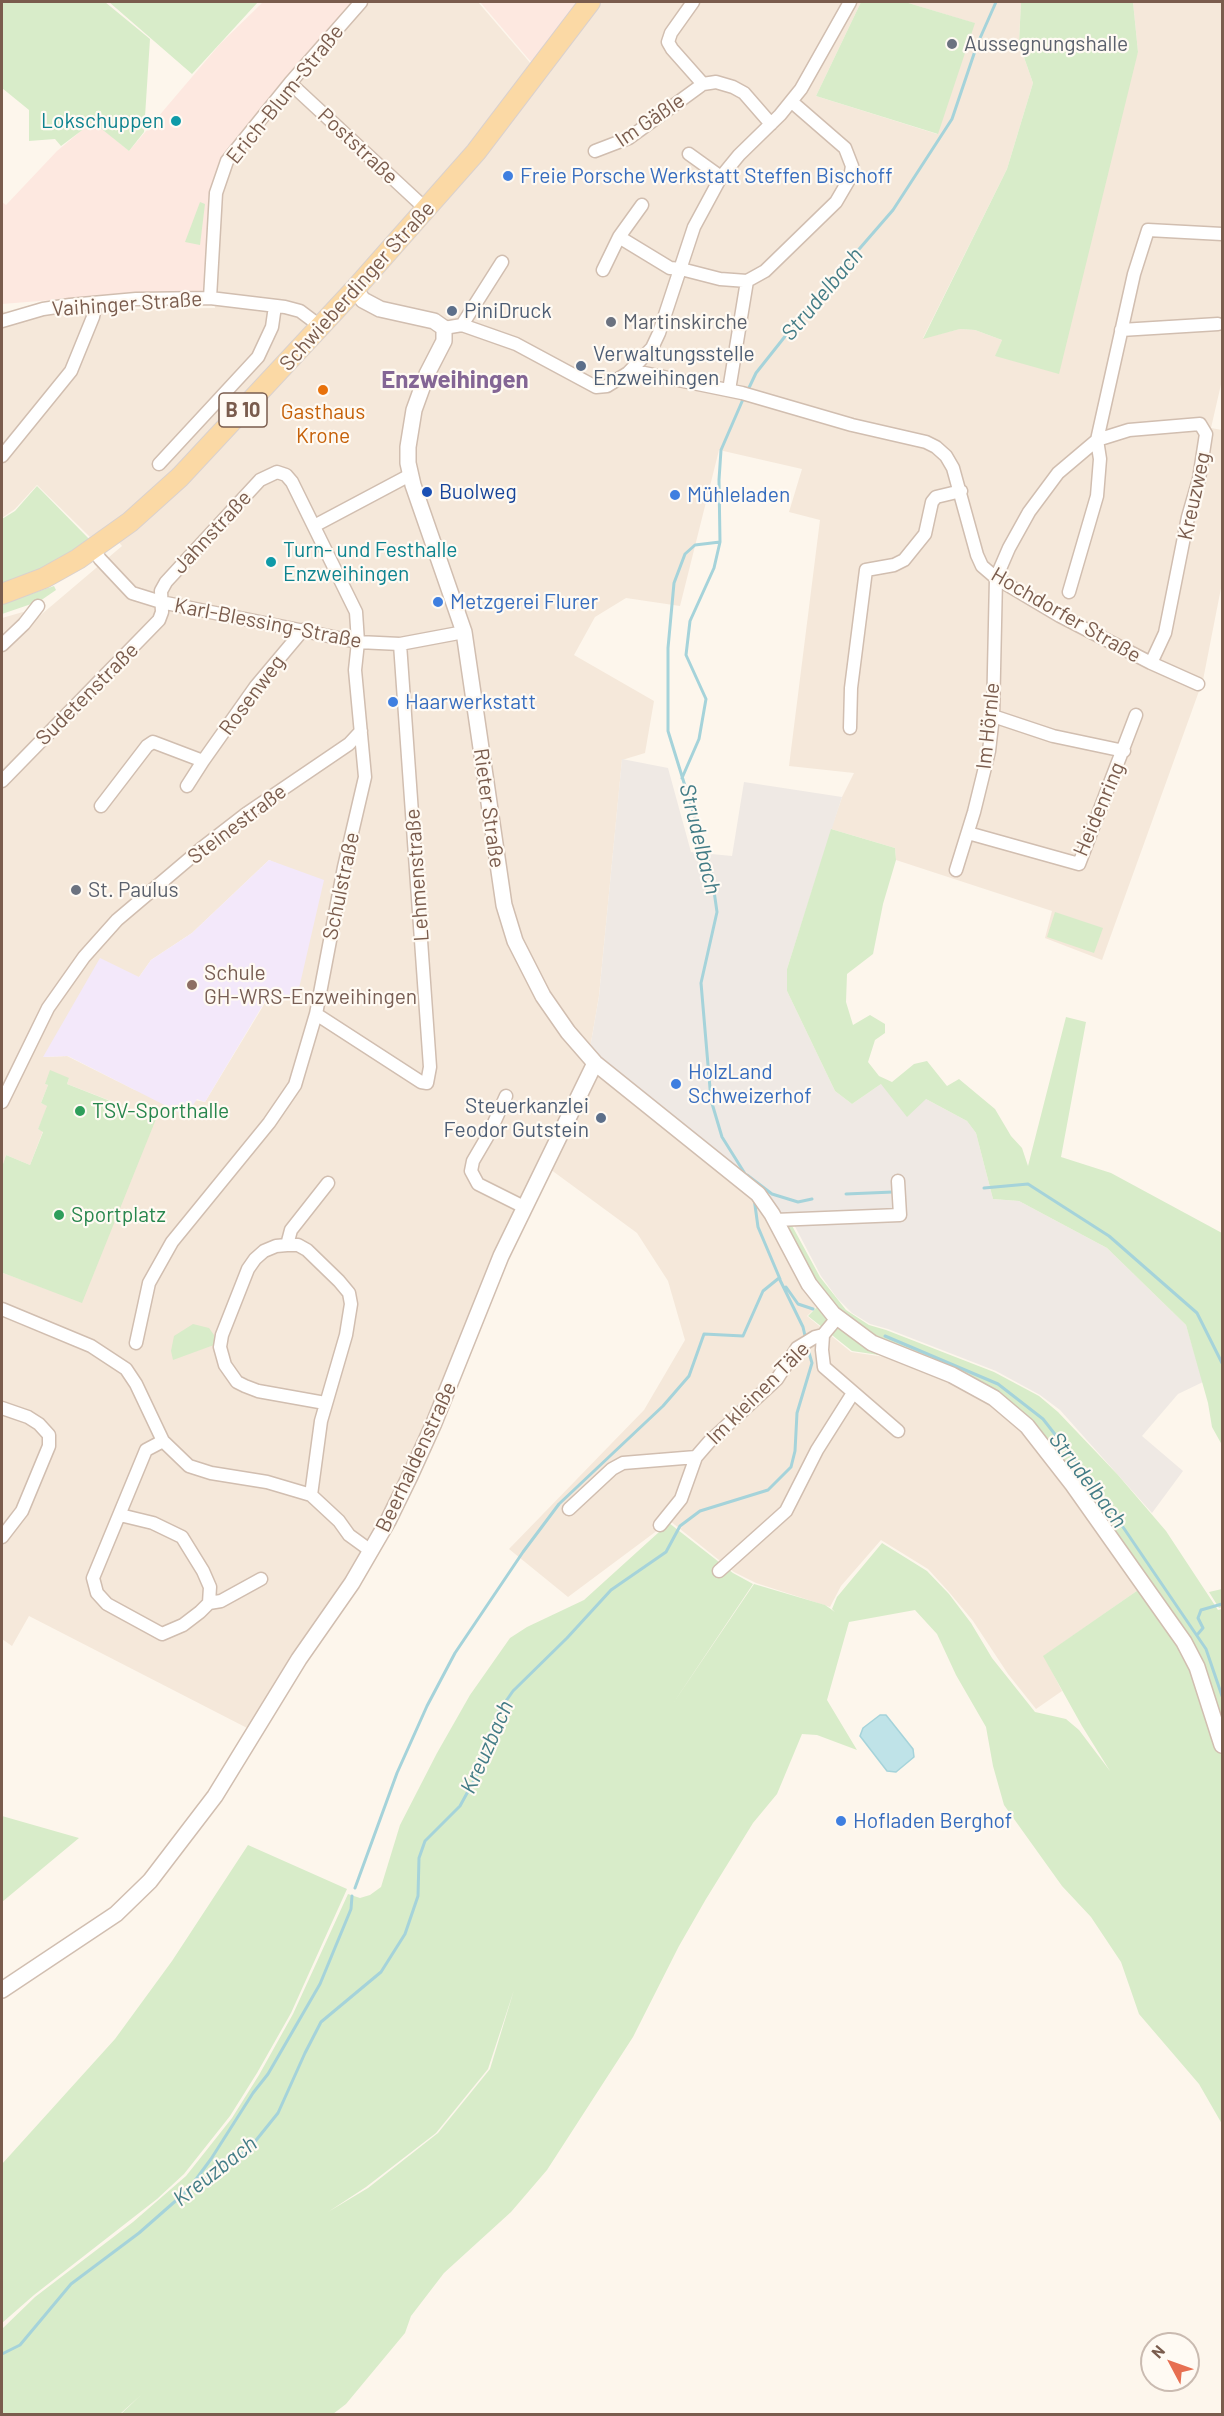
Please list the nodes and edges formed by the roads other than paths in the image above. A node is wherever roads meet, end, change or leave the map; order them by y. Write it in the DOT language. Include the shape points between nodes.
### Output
graph roads {
  1 [pos="361,2"];
  2 [pos="590,2"];
  3 [pos="693,2"];
  4 [pos="849,2"];
  5 [pos="290,83"];
  6 [pos="703,84"];
  7 [pos="792,102"];
  8 [pos="771,124"];
  9 [pos="595,151"];
  10 [pos="689,154"];
  11 [pos="722,177"];
  12 [pos="642,205"];
  13 [pos="427,210"];
  14 [pos="1222,234"];
  15 [pos="619,237"];
  16 [pos="502,262"];
  17 [pos="681,268"];
  18 [pos="603,270"];
  19 [pos="747,281"];
  20 [pos="355,289"];
  21 [pos="210,298"];
  22 [pos="96,303"];
  23 [pos="275,306"];
  24 [pos="2,321"];
  25 [pos="1218,324"];
  26 [pos="462,325"];
  27 [pos="320,326"];
  28 [pos="444,328"];
  29 [pos="1120,330"];
  30 [pos="628,373"];
  31 [pos="735,391"];
  32 [pos="1097,440"];
  33 [pos="2,456"];
  34 [pos="159,464"];
  35 [pos="277,472"];
  36 [pos="410,475"];
  37 [pos="961,491"];
  38 [pos="314,526"];
  39 [pos="93,549"];
  40 [pos="996,578"];
  41 [pos="1070,592"];
  42 [pos="2,594"];
  43 [pos="161,602"];
  44 [pos="38,606"];
  45 [pos="303,630"];
  46 [pos="464,632"];
  47 [pos="358,642"];
  48 [pos="400,644"];
  49 [pos="2,645"];
  50 [pos="1151,663"];
  51 [pos="1198,684"];
  52 [pos="1136,715"];
  53 [pos="993,716"];
  54 [pos="849,728"];
  55 [pos="361,731"];
  56 [pos="1124,751"];
  57 [pos="203,760"];
  58 [pos="2,780"];
  59 [pos="187,786"];
  60 [pos="101,806"];
  61 [pos="968,833"];
  62 [pos="956,870"];
  63 [pos="316,1014"];
  64 [pos="595,1063"];
  65 [pos="506,1096"];
  66 [pos="2,1102"];
  67 [pos="328,1183"];
  68 [pos="899,1189"];
  69 [pos="524,1207"];
  70 [pos="776,1220"];
  71 [pos="288,1245"];
  72 [pos="2,1309"];
  73 [pos="837,1318"];
  74 [pos="819,1336"];
  75 [pos="136,1343"];
  76 [pos="853,1393"];
  77 [pos="325,1403"];
  78 [pos="2,1408"];
  79 [pos="898,1431"];
  80 [pos="163,1441"];
  81 [pos="696,1457"];
  82 [pos="311,1495"];
  83 [pos="569,1509"];
  84 [pos="120,1515"];
  85 [pos="660,1525"];
  86 [pos="2,1537"];
  87 [pos="371,1551"];
  88 [pos="719,1571"];
  89 [pos="261,1579"];
  90 [pos="209,1603"];
  91 [pos="1222,1745"];
  92 [pos="2,1990"];
  1 -- 5 [label="street, Erich-Blum-Straße"];
  2 -- 13 [label="main road, Schwieberdinger Straße / B 10"];
  3 -- 6 [label="street" via="668,42"];
  4 -- 7 [label="street"];
  5 -- 13 [label="street, Poststraße"];
  5 -- 21 [label="street, Erich-Blum-Straße" via="227,161 220,178"];
  6 -- 8 [label="street" via="716,82 744,93"];
  6 -- 9 [label="street, Im Gäßle" via="629,138"];
  7 -- 8 [label="street"];
  7 -- 19 [label="street" via="845,148 852,166 850,178 817,223 765,271"];
  8 -- 11 [label="street"];
  10 -- 11 [label="street"];
  11 -- 17 [label="street" via="694,227"];
  12 -- 15 [label="street"];
  13 -- 20 [label="main road, Schwieberdinger Straße / B 10"];
  14 -- 29 [label="street" via="1148,230"];
  15 -- 17 [label="street" via="670,268"];
  15 -- 18 [label="street"];
  16 -- 26 [label="street"];
  17 -- 19 [label="street" via="720,279"];
  17 -- 30 [label="street" via="652,348"];
  19 -- 31 [label="street"];
  20 -- 27 [label="main road, Schwieberdinger Straße / B 10"];
  20 -- 28 [label="street" via="363,300 391,314 434,321"];
  21 -- 22 [label="street, Vaihinger Straße"];
  21 -- 23 [label="street, Vaihinger Straße"];
  22 -- 24 [label="street, Vaihinger Straße" via="43,309"];
  22 -- 33 [label="street" via="71,370"];
  23 -- 27 [label="street, Vaihinger Straße" via="300,311"];
  23 -- 34 [label="street" via="268,338 258,357"];
  25 -- 29 [label="street"];
  26 -- 28 [label="street"];
  26 -- 30 [label="street" via="532,352 596,387 607,386"];
  27 -- 39 [label="main road, Schwieberdinger Straße / B 10" via="180,477"];
  28 -- 36 [label="street, Rieter Straße" via="444,341 414,410 408,447"];
  29 -- 32 [label="street"];
  30 -- 31 [label="street, Hochdorfer Straße"];
  31 -- 37 [label="street, Hochdorfer Straße" via="926,442 946,456"];
  32 -- 40 [label="street, Kreuzweg" via="1058,473 1009,548"];
  32 -- 41 [label="street" via="1097,496"];
  32 -- 50 [label="street, Kreuzweg" via="1129,430 1200,424 1206,434 1165,633"];
  35 -- 38 [label="street, Schulstraße" via="292,482"];
  35 -- 43 [label="street, Jahnstraße" via="260,480 166,582"];
  36 -- 38 [label="street"];
  36 -- 46 [label="street, Rieter Straße"];
  37 -- 40 [label="street, Hochdorfer Straße" via="977,555 982,566"];
  37 -- 54 [label="street" via="936,497 925,534 904,560 894,566 866,570"];
  38 -- 47 [label="street, Schulstraße" via="356,612"];
  39 -- 42 [label="main road, Schwieberdinger Straße / B 10" via="44,578"];
  39 -- 43 [label="street, Karl-Blessing-Straße" via="132,593"];
  40 -- 50 [label="street, Hochdorfer Straße"];
  40 -- 53 [label="street, Im Hörnle"];
  43 -- 45 [label="street, Karl-Blessing-Straße"];
  43 -- 58 [label="street, Sudetenstraße" via="159,620"];
  44 -- 49 [label="street"];
  45 -- 47 [label="street, Karl-Blessing-Straße"];
  45 -- 57 [label="street, Rosenweg" via="256,686"];
  46 -- 48 [label="street, Karl-Blessing-Straße"];
  46 -- 64 [label="street, Rieter Straße" via="499,879 509,923 543,996"];
  47 -- 48 [label="street, Karl-Blessing-Straße"];
  47 -- 55 [label="street, Schulstraße" via="355,670"];
  48 -- 63 [label="street, Lehmenstraße" via="430,1067 427,1083"];
  50 -- 51 [label="street, Hochdorfer Straße"];
  52 -- 56 [label="street, Heidenring"];
  53 -- 56 [label="street, Heidenring" via="1053,736"];
  53 -- 61 [label="street, Im Hörnle" via="989,751"];
  55 -- 63 [label="street, Schulstraße" via="365,777"];
  55 -- 66 [label="street, Steinestraße" via="349,744 202,848 117,920 84,957 48,1008"];
  56 -- 61 [label="street, Heidenring" via="1079,864"];
  57 -- 59 [label="street, Rosenweg"];
  57 -- 60 [label="street" via="153,742"];
  61 -- 62 [label="street, Im Hörnle"];
  63 -- 75 [label="street, Schulstraße" via="295,1085 285,1103 172,1242 155,1272"];
  64 -- 69 [label="street, Beerhaldenstraße"];
  64 -- 70 [label="street, Rieter Straße" via="744,1182"];
  65 -- 69 [label="street" via="471,1171 478,1184"];
  67 -- 71 [label="street" via="291,1230"];
  68 -- 70 [label="street" via="900,1215"];
  69 -- 87 [label="street, Beerhaldenstraße" via="434,1423"];
  70 -- 73 [label="street, Rieter Straße" via="809,1284"];
  71 -- 77 [label="street" via="307,1250 349,1293 346,1335"];
  71 -- 77 [label="street" via="264,1251 248,1269 220,1347 228,1371 237,1382 258,1391"];
  72 -- 80 [label="street" via="91,1346 126,1369"];
  73 -- 74 [label="street, Im kleinen Täle"];
  73 -- 91 [label="street, Rieter Straße" via="872,1343 941,1370 994,1398 1027,1426 1184,1642 1197,1667"];
  74 -- 76 [label="street" via="825,1367"];
  74 -- 81 [label="street, Im kleinen Täle" via="797,1348 777,1379"];
  76 -- 79 [label="street"];
  76 -- 88 [label="street" via="817,1450 786,1511"];
  77 -- 82 [label="street"];
  78 -- 86 [label="street" via="39,1425 49,1435 49,1446 22,1511"];
  80 -- 82 [label="street" via="189,1466"];
  80 -- 84 [label="street" via="146,1450"];
  81 -- 83 [label="street, Im kleinen Täle" via="623,1463"];
  81 -- 85 [label="street, Im kleinen Täle" via="681,1499"];
  82 -- 87 [label="street" via="349,1535"];
  84 -- 90 [label="street" via="153,1522 182,1537 210,1587"];
  84 -- 90 [label="street" via="93,1578 97,1593 107,1604 162,1634 183,1625"];
  87 -- 92 [label="street, Beerhaldenstraße" via="223,1784 150,1881 129,1903 91,1931"];
  89 -- 90 [label="street" via="221,1601"];
}
